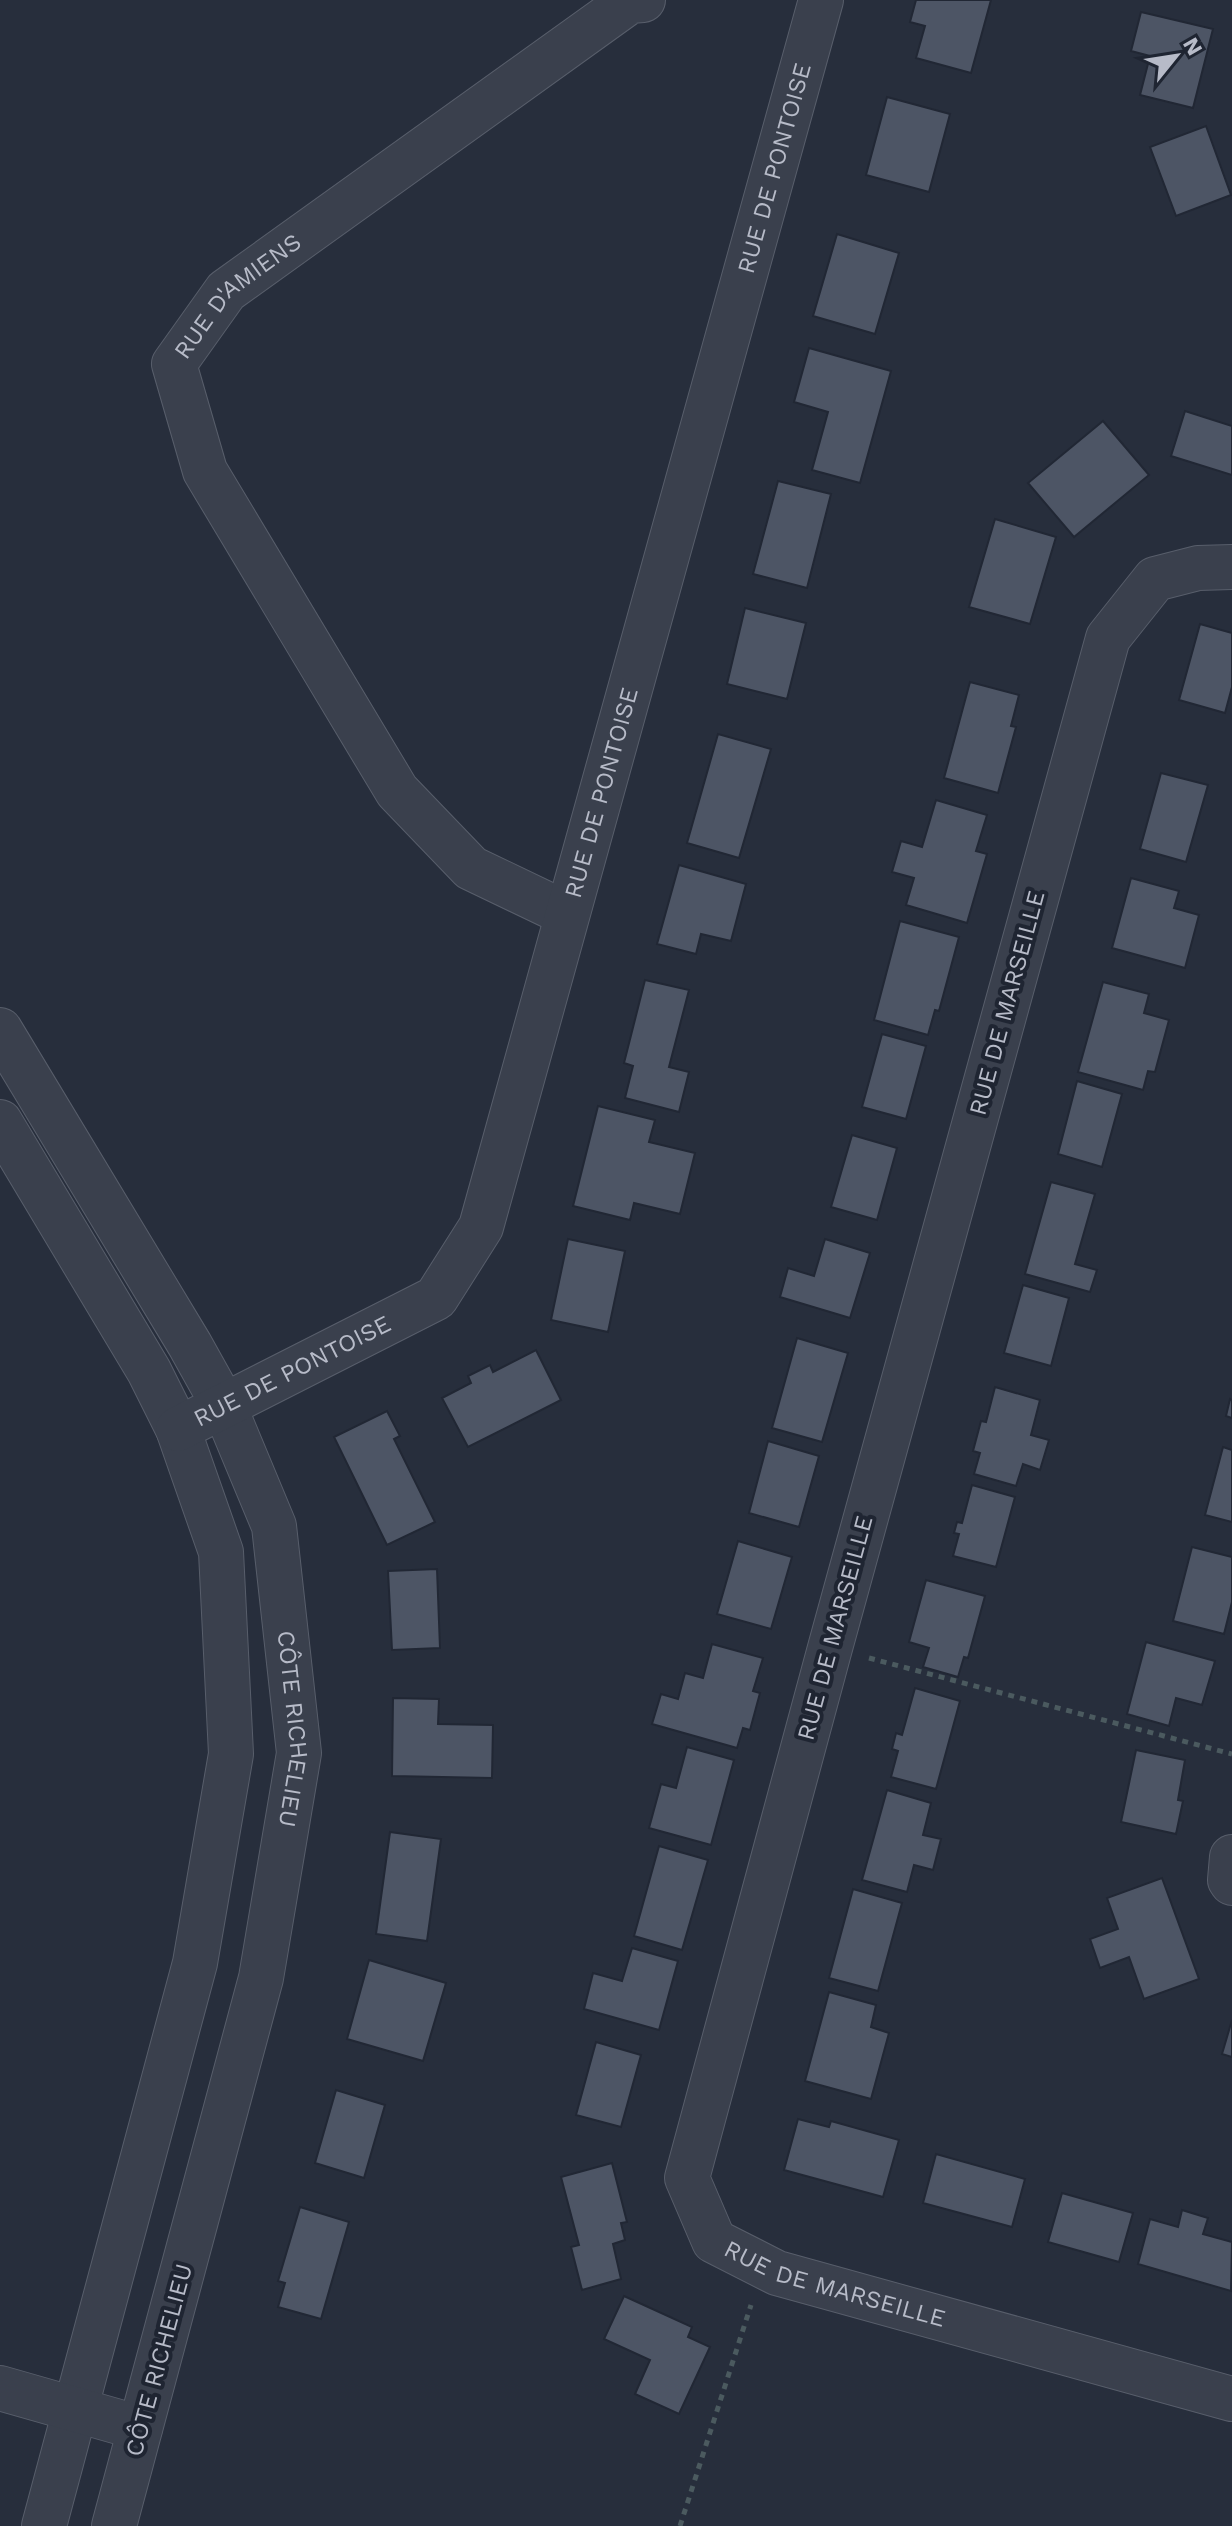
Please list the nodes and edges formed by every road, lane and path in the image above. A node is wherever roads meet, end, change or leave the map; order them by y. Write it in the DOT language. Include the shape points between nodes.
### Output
graph roads {
  1 [pos="643,0"];
  2 [pos="821,0"];
  3 [pos="1232,567"];
  4 [pos="567,914"];
  5 [pos="0,1030"];
  6 [pos="0,1122"];
  7 [pos="224,1406"];
  8 [pos="178,1429"];
  9 [pos="830,1648"];
  10 [pos="1232,1754"];
  11 [pos="1232,1857"];
  12 [pos="1232,1883"];
  13 [pos="763,2266"];
  14 [pos="0,2388"];
  15 [pos="1232,2399"];
  16 [pos="76,2410"];
  17 [pos="140,2428"];
  18 [pos="44,2526"];
  19 [pos="114,2526"];
  20 [pos="680,2526"];
  1 -- 4 [label="street, RUE D'AMIENS" via="630,1 226,291 174,364 205,471 397,791 471,868"];
  2 -- 4 [label="street, RUE DE PONTOISE"];
  3 -- 9 [label="street, RUE DE MARSEILLE" via="1198,568 1155,579 1108,638"];
  4 -- 7 [label="street, RUE DE PONTOISE" via="481,1227 436,1298"];
  5 -- 7 [label="street, CÔTE RICHELIEU"];
  6 -- 8 [label="street" via="149,1371"];
  7 -- 8 [label="street, RUE DE PONTOISE"];
  7 -- 17 [label="street, CÔTE RICHELIEU" via="274,1526 299,1753 261,1978"];
  8 -- 16 [label="street" via="221,1552 231,1754 195,1963"];
  9 -- 10 [label="path"];
  9 -- 13 [label="street, RUE DE MARSEILLE" via="687,2178 714,2241"];
  11 -- 12 [label="street"];
  13 -- 15 [label="street, RUE DE MARSEILLE"];
  13 -- 20 [label="path"];
  14 -- 16 [label="street"];
  16 -- 17 [label="street"];
  16 -- 18 [label="street"];
  17 -- 19 [label="street, CÔTE RICHELIEU"];
}
